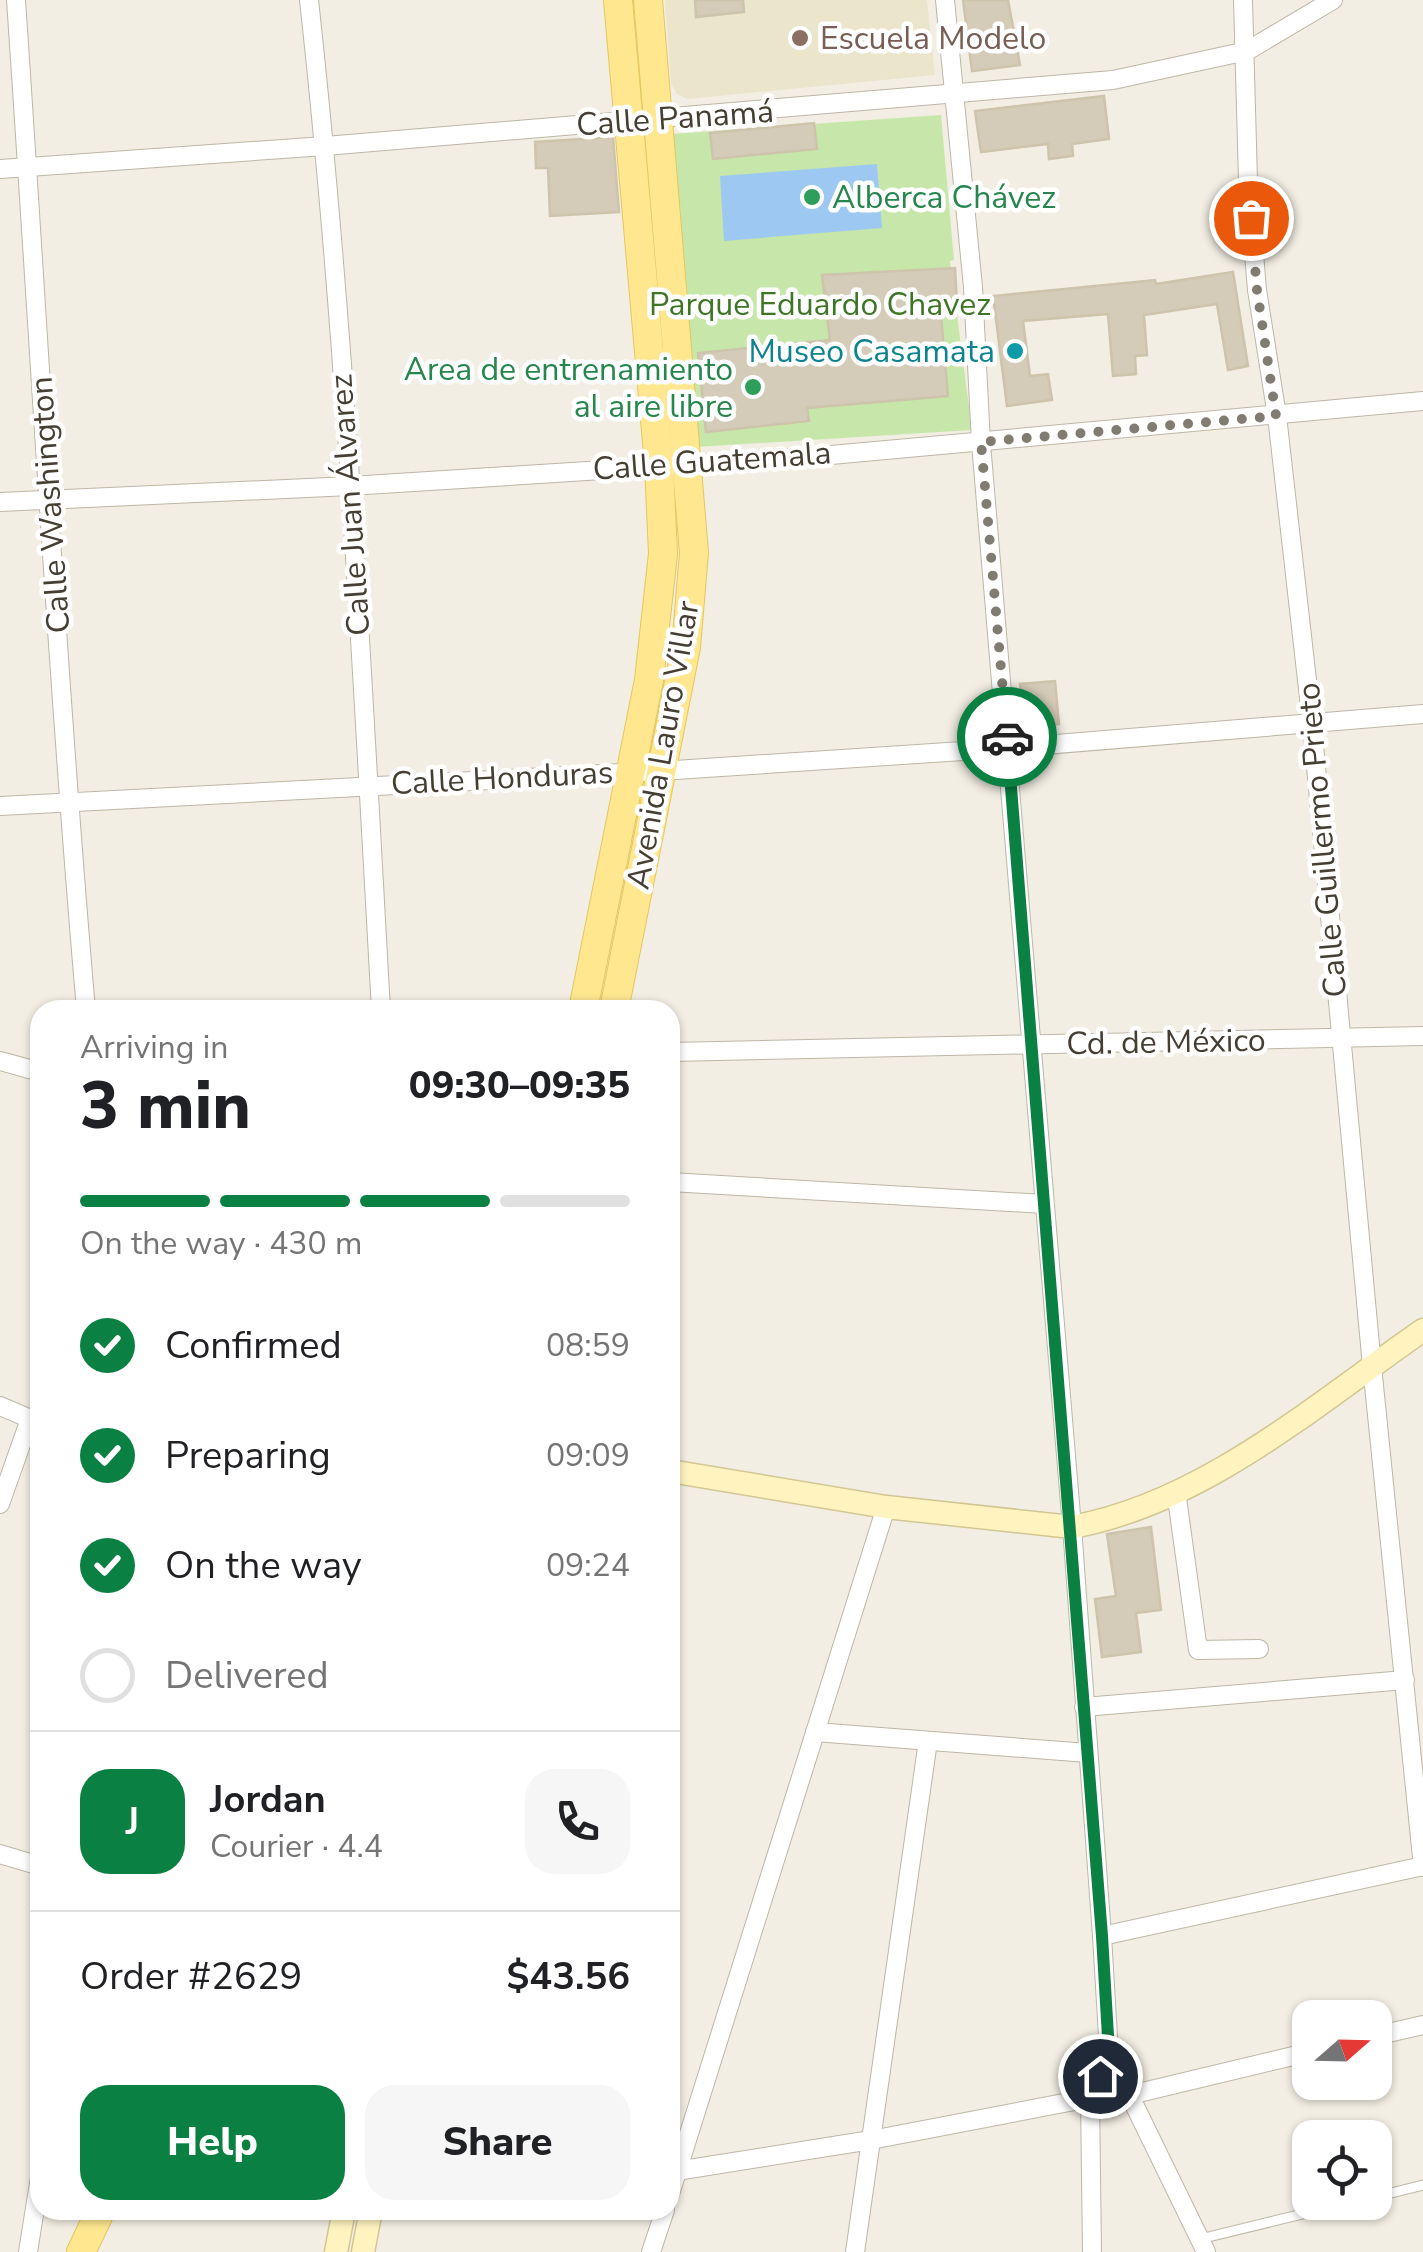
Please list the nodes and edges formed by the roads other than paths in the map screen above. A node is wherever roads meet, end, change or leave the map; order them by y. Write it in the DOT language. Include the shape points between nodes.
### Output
graph roads {
  1 [pos="16,0"];
  2 [pos="310,0"];
  3 [pos="618,0"];
  4 [pos="648,0"];
  5 [pos="945,0"];
  6 [pos="1243,0"];
  7 [pos="1333,0"];
  8 [pos="1247,51"];
  9 [pos="953,96"];
  10 [pos="659,119"];
  11 [pos="629,121"];
  12 [pos="325,146"];
  13 [pos="27,167"];
  14 [pos="0,169"];
  15 [pos="1423,402"];
  16 [pos="1276,416"];
  17 [pos="981,442"];
  18 [pos="673,464"];
  19 [pos="350,486"];
  20 [pos="51,500"];
  21 [pos="0,502"];
  22 [pos="1423,714"];
  23 [pos="1312,724"];
  24 [pos="1008,748"];
  25 [pos="660,771"];
  26 [pos="631,772"];
  27 [pos="368,785"];
  28 [pos="68,803"];
  29 [pos="0,806"];
  30 [pos="85,1000"];
  31 [pos="380,1000"];
  32 [pos="586,1000"];
  33 [pos="616,1000"];
  34 [pos="1423,1036"];
  35 [pos="1341,1038"];
  36 [pos="1031,1045"];
  37 [pos="680,1052"];
  38 [pos="0,1061"];
  39 [pos="30,1069"];
  40 [pos="680,1183"];
  41 [pos="1044,1204"];
  42 [pos="1423,1330"];
  43 [pos="1372,1366"];
  44 [pos="0,1406"];
  45 [pos="30,1419"];
  46 [pos="30,1433"];
  47 [pos="680,1473"];
  48 [pos="1176,1491"];
  49 [pos="0,1504"];
  50 [pos="886,1507"];
  51 [pos="1072,1527"];
  52 [pos="1258,1649"];
  53 [pos="1405,1680"];
  54 [pos="1084,1706"];
  55 [pos="814,1732"];
  56 [pos="928,1741"];
  57 [pos="1088,1753"];
  58 [pos="0,1854"];
  59 [pos="30,1863"];
  60 [pos="1423,1866"];
  61 [pos="1102,1936"];
  62 [pos="1423,2024"];
  63 [pos="1392,2032"];
  64 [pos="1109,2053"];
  65 [pos="1292,2056"];
  66 [pos="1130,2095"];
  67 [pos="1090,2098"];
  68 [pos="871,2140"];
  69 [pos="680,2153"];
  70 [pos="680,2171"];
  71 [pos="1423,2185"];
  72 [pos="1392,2193"];
  73 [pos="33,2220"];
  74 [pos="96,2220"];
  75 [pos="342,2220"];
  76 [pos="369,2220"];
  77 [pos="661,2220"];
  78 [pos="1292,2220"];
  79 [pos="1203,2246"];
  80 [pos="28,2252"];
  81 [pos="81,2252"];
  82 [pos="336,2252"];
  83 [pos="363,2252"];
  84 [pos="650,2252"];
  85 [pos="855,2252"];
  86 [pos="1092,2252"];
  1 -- 13 [label="street, Calle Washington"];
  2 -- 12 [label="street, Calle Juan Álvarez"];
  3 -- 11 [label="main road, Avenida Lauro Villar"];
  4 -- 10 [label="main road, Avenida Lauro Villar"];
  5 -- 9 [label="street"];
  6 -- 8 [label="street, Calle Guillermo Prieto"];
  7 -- 8 [label="street, Calle Panamá"];
  8 -- 9 [label="street, Calle Panamá" via="1112,80"];
  8 -- 16 [label="street, Calle Guillermo Prieto" via="1248,181"];
  9 -- 10 [label="street, Calle Panamá"];
  9 -- 17 [label="street"];
  10 -- 11 [label="street, Calle Panamá"];
  10 -- 18 [label="main road, Avenida Lauro Villar"];
  11 -- 12 [label="street, Calle Panamá"];
  11 -- 18 [label="main road, Avenida Lauro Villar"];
  12 -- 13 [label="street, Calle Panamá"];
  12 -- 19 [label="street, Calle Juan Álvarez"];
  13 -- 14 [label="street, Calle Panamá"];
  13 -- 20 [label="street, Calle Washington"];
  15 -- 16 [label="street, Calle Guatemala"];
  16 -- 17 [label="street, Calle Guatemala"];
  16 -- 23 [label="street, Calle Guillermo Prieto"];
  17 -- 18 [label="street, Calle Guatemala"];
  17 -- 24 [label="street"];
  18 -- 19 [label="street, Calle Guatemala"];
  18 -- 25 [label="main road, Avenida Lauro Villar" via="694,553 688,628"];
  18 -- 26 [label="main road, Avenida Lauro Villar" via="652,663"];
  19 -- 20 [label="street, Calle Guatemala"];
  19 -- 27 [label="street, Calle Juan Álvarez"];
  20 -- 21 [label="street, Calle Guatemala"];
  20 -- 28 [label="street, Calle Washington"];
  22 -- 23 [label="street, Calle Honduras"];
  23 -- 24 [label="street, Calle Honduras"];
  23 -- 35 [label="street, Calle Guillermo Prieto"];
  24 -- 25 [label="street, Calle Honduras"];
  24 -- 36 [label="street"];
  25 -- 26 [label="street, Calle Honduras"];
  25 -- 33 [label="main road, Avenida Lauro Villar"];
  26 -- 27 [label="street, Calle Honduras"];
  26 -- 32 [label="main road, Avenida Lauro Villar"];
  27 -- 28 [label="street, Calle Honduras"];
  27 -- 31 [label="street, Calle Juan Álvarez"];
  28 -- 29 [label="street, Calle Honduras"];
  28 -- 30 [label="street, Calle Washington"];
  34 -- 35 [label="street, Cd. de México"];
  35 -- 36 [label="street, Cd. de México"];
  35 -- 43 [label="street, Calle Guillermo Prieto"];
  36 -- 37 [label="street, Cd. de México"];
  36 -- 41 [label="street"];
  38 -- 39 [label="street"];
  40 -- 41 [label="street"];
  41 -- 51 [label="street"];
  42 -- 43 [label="street"];
  43 -- 48 [label="street" via="1249,1451"];
  43 -- 53 [label="street, Calle Guillermo Prieto"];
  44 -- 45 [label="street"];
  46 -- 49 [label="street"];
  47 -- 50 [label="street"];
  48 -- 51 [label="street"];
  48 -- 52 [label="street" via="1198,1650"];
  50 -- 51 [label="street"];
  50 -- 55 [label="street"];
  51 -- 54 [label="street"];
  53 -- 54 [label="street"];
  53 -- 60 [label="street, Calle Guillermo Prieto"];
  54 -- 57 [label="street"];
  55 -- 56 [label="street"];
  55 -- 69 [label="street"];
  56 -- 57 [label="street"];
  56 -- 68 [label="street"];
  57 -- 61 [label="street"];
  58 -- 59 [label="street"];
  60 -- 61 [label="street"];
  61 -- 64 [label="street"];
  62 -- 63 [label="street"];
  64 -- 66 [label="street"];
  64 -- 67 [label="street"];
  65 -- 66 [label="street"];
  66 -- 67 [label="street"];
  66 -- 79 [label="street"];
  67 -- 68 [label="street"];
  67 -- 86 [label="street"];
  68 -- 70 [label="street"];
  68 -- 85 [label="street"];
  71 -- 72 [label="lane"];
  73 -- 80 [label="street"];
  74 -- 81 [label="main road"];
  75 -- 82 [label="street"];
  76 -- 83 [label="street"];
  77 -- 84 [label="street"];
  78 -- 79 [label="lane"];
}
